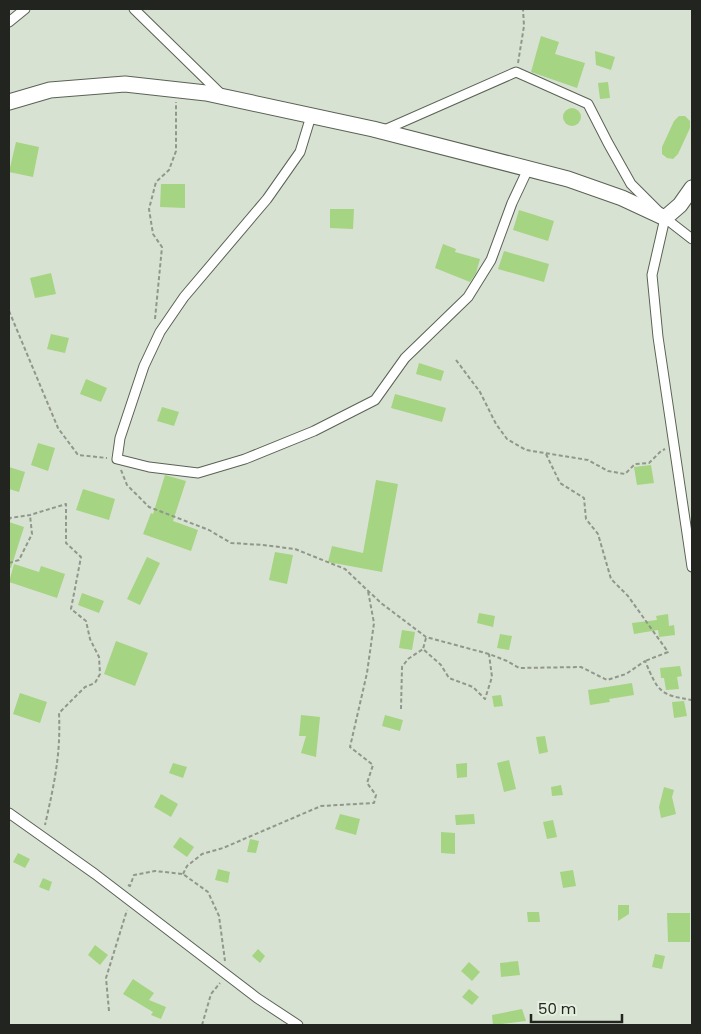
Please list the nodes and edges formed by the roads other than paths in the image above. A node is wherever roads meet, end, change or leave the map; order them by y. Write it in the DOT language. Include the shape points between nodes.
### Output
graph roads {
  1 [pos="26,9"];
  2 [pos="134,9"];
  3 [pos="9,22"];
  4 [pos="224,97"];
  5 [pos="9,102"];
  6 [pos="311,116"];
  7 [pos="382,131"];
  8 [pos="528,169"];
  9 [pos="692,188"];
  10 [pos="665,218"];
  11 [pos="692,239"];
  12 [pos="692,567"];
  13 [pos="9,813"];
  14 [pos="298,1025"];
  1 -- 3 [label="street"];
  2 -- 4 [label="street"];
  4 -- 5 [label="main road" via="124,84 50,90"];
  4 -- 6 [label="main road"];
  6 -- 7 [label="main road"];
  6 -- 8 [label="street" via="300,152 267,199 184,297 160,332 144,366 120,438 117,459 198,473 245,459 314,431 375,400 405,358 468,297 491,260"];
  7 -- 8 [label="main road"];
  7 -- 10 [label="street" via="516,72 588,104 632,184"];
  8 -- 10 [label="main road" via="622,198"];
  9 -- 10 [label="main road"];
  10 -- 11 [label="street"];
  10 -- 12 [label="street" via="652,275"];
  13 -- 14 [label="street"];
}
